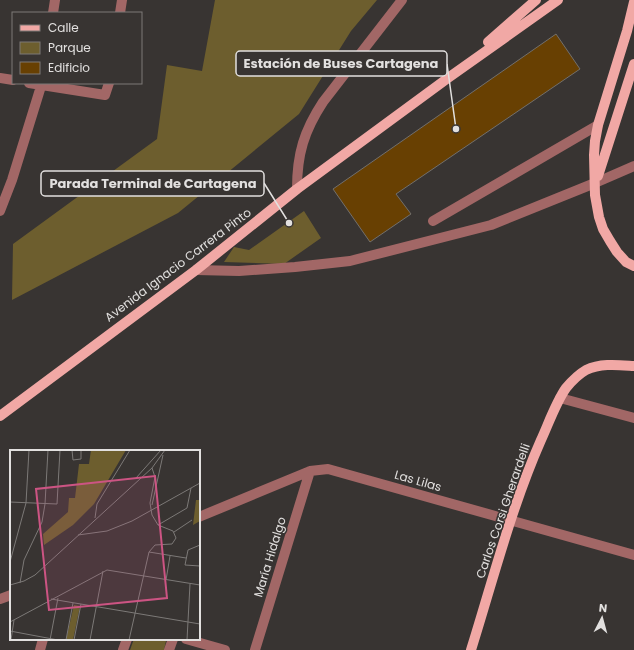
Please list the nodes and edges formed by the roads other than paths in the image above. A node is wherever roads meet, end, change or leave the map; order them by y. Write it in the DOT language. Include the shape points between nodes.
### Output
graph roads {
  1 [pos="55,0"];
  2 [pos="122,0"];
  3 [pos="402,0"];
  4 [pos="536,0"];
  5 [pos="558,0"];
  6 [pos="634,2"];
  7 [pos="53,12"];
  8 [pos="120,12"];
  9 [pos="630,32"];
  10 [pos="634,64"];
  11 [pos="0,78"];
  12 [pos="448,78"];
  13 [pos="12,80"];
  14 [pos="42,84"];
  15 [pos="109,84"];
  16 [pos="598,125"];
  17 [pos="613,130"];
  18 [pos="634,166"];
  19 [pos="595,183"];
  20 [pos="297,189"];
  21 [pos="0,211"];
  22 [pos="433,221"];
  23 [pos="631,262"];
  24 [pos="196,270"];
  25 [pos="634,366"];
  26 [pos="560,398"];
  27 [pos="0,416"];
  28 [pos="634,418"];
  29 [pos="310,471"];
  30 [pos="200,517"];
  31 [pos="511,521"];
  32 [pos="634,556"];
  33 [pos="10,595"];
  34 [pos="0,599"];
  35 [pos="44,640"];
  36 [pos="127,640"];
  37 [pos="172,640"];
  38 [pos="190,640"];
  39 [pos="40,650"];
  40 [pos="123,650"];
  41 [pos="169,650"];
  42 [pos="225,650"];
  43 [pos="255,650"];
  44 [pos="471,650"];
  1 -- 7 [label="street"];
  2 -- 8 [label="street"];
  3 -- 20 [label="street" via="314,115 302,144"];
  4 -- 12 [label="main road, Avenida Ignacio Carrera Pinto"];
  5 -- 12 [label="main road, Avenida Ignacio Carrera Pinto"];
  6 -- 9 [label="main road"];
  9 -- 16 [label="main road"];
  10 -- 17 [label="main road"];
  11 -- 13 [label="street"];
  12 -- 20 [label="main road, Avenida Ignacio Carrera Pinto"];
  14 -- 15 [label="street" via="105,95"];
  14 -- 21 [label="street"];
  16 -- 17 [label="main road"];
  16 -- 19 [label="main road" via="595,140"];
  16 -- 22 [label="street"];
  17 -- 19 [label="main road"];
  18 -- 19 [label="street"];
  19 -- 23 [label="main road" via="596,206 603,229 617,252"];
  19 -- 24 [label="street" via="491,226 350,261 295,268"];
  20 -- 24 [label="main road, Avenida Ignacio Carrera Pinto"];
  24 -- 27 [label="main road, Avenida Ignacio Carrera Pinto"];
  25 -- 26 [label="main road, Carlos Corsi Gherardelli" via="610,365 586,370 573,380"];
  26 -- 28 [label="street"];
  26 -- 31 [label="main road, Carlos Corsi Gherardelli" via="526,475"];
  29 -- 30 [label="street, Las Lilas"];
  29 -- 31 [label="street, Las Lilas" via="328,469"];
  29 -- 43 [label="street, María Hidalgo"];
  31 -- 32 [label="street, Las Lilas"];
  31 -- 44 [label="main road, Carlos Corsi Gherardelli"];
  33 -- 34 [label="street"];
  35 -- 39 [label="street"];
  36 -- 40 [label="street"];
  37 -- 41 [label="street"];
  38 -- 42 [label="street"];
}
